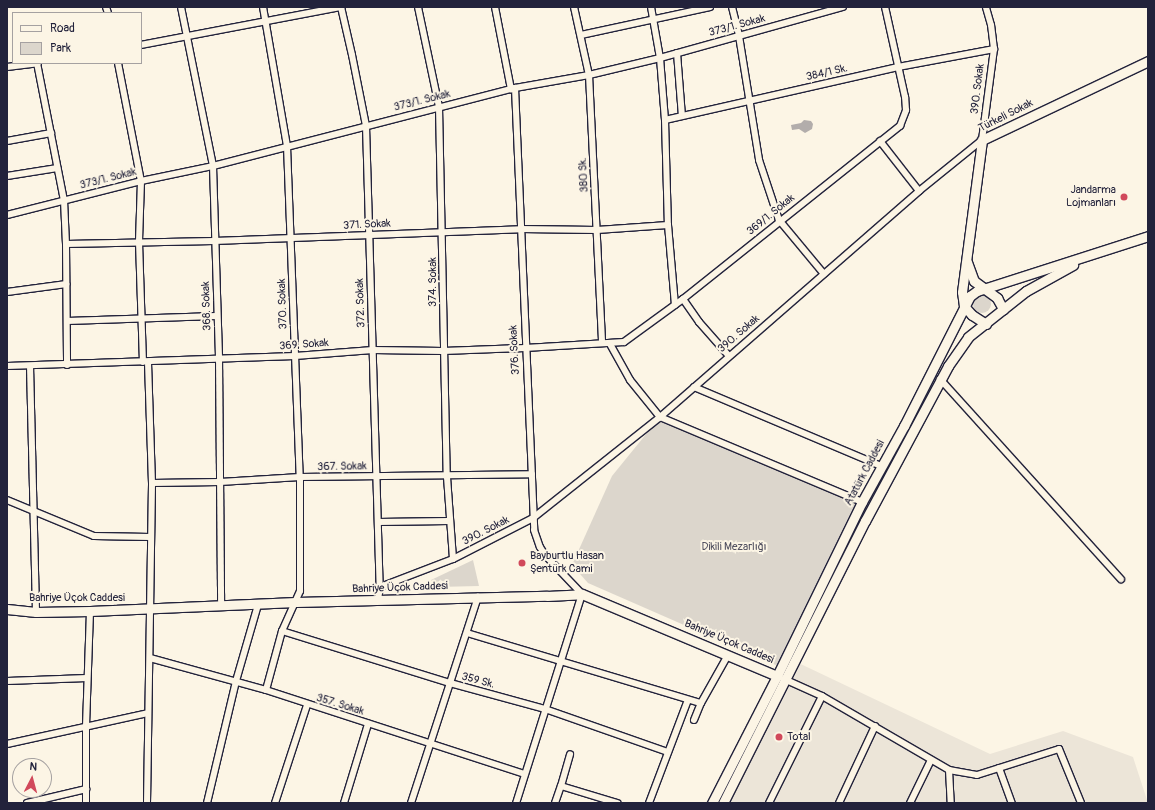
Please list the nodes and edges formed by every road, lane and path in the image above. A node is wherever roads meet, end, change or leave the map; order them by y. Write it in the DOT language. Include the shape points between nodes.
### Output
graph roads {
  1 [pos="181,7"];
  2 [pos="263,7"];
  3 [pos="341,7"];
  4 [pos="418,7"];
  5 [pos="495,7"];
  6 [pos="574,7"];
  7 [pos="651,7"];
  8 [pos="710,7"];
  9 [pos="732,7"];
  10 [pos="843,7"];
  11 [pos="885,7"];
  12 [pos="986,7"];
  13 [pos="654,20"];
  14 [pos="266,21"];
  15 [pos="581,35"];
  16 [pos="739,36"];
  17 [pos="186,37"];
  18 [pos="142,45"];
  19 [pos="994,49"];
  20 [pos="677,53"];
  21 [pos="660,58"];
  22 [pos="1148,61"];
  23 [pos="30,64"];
  24 [pos="38,64"];
  25 [pos="118,64"];
  26 [pos="898,66"];
  27 [pos="7,67"];
  28 [pos="588,75"];
  29 [pos="513,89"];
  30 [pos="750,101"];
  31 [pos="439,107"];
  32 [pos="682,116"];
  33 [pos="665,120"];
  34 [pos="366,126"];
  35 [pos="51,133"];
  36 [pos="982,140"];
  37 [pos="7,141"];
  38 [pos="880,141"];
  39 [pos="287,146"];
  40 [pos="213,166"];
  41 [pos="57,168"];
  42 [pos="7,176"];
  43 [pos="141,181"];
  44 [pos="919,191"];
  45 [pos="64,200"];
  46 [pos="7,215"];
  47 [pos="779,220"];
  48 [pos="668,226"];
  49 [pos="521,229"];
  50 [pos="597,230"];
  51 [pos="443,231"];
  52 [pos="370,235"];
  53 [pos="1148,236"];
  54 [pos="291,238"];
  55 [pos="214,241"];
  56 [pos="139,242"];
  57 [pos="66,244"];
  58 [pos="1119,246"];
  59 [pos="966,259"];
  60 [pos="824,274"];
  61 [pos="66,284"];
  62 [pos="986,288"];
  63 [pos="7,292"];
  64 [pos="683,299"];
  65 [pos="675,305"];
  66 [pos="964,306"];
  67 [pos="1003,309"];
  68 [pos="216,316"];
  69 [pos="142,318"];
  70 [pos="67,321"];
  71 [pos="986,324"];
  72 [pos="602,343"];
  73 [pos="610,344"];
  74 [pos="525,348"];
  75 [pos="373,350"];
  76 [pos="443,351"];
  77 [pos="295,356"];
  78 [pos="729,356"];
  79 [pos="219,359"];
  80 [pos="145,362"];
  81 [pos="67,365"];
  82 [pos="7,366"];
  83 [pos="30,366"];
  84 [pos="940,379"];
  85 [pos="694,387"];
  86 [pos="660,417"];
  87 [pos="883,467"];
  88 [pos="532,474"];
  89 [pos="377,477"];
  90 [pos="447,477"];
  91 [pos="300,478"];
  92 [pos="220,482"];
  93 [pos="152,483"];
  94 [pos="7,500"];
  95 [pos="862,502"];
  96 [pos="33,510"];
  97 [pos="533,518"];
  98 [pos="449,521"];
  99 [pos="378,522"];
  100 [pos="150,537"];
  101 [pos="453,559"];
  102 [pos="1121,579"];
  103 [pos="380,587"];
  104 [pos="582,594"];
  105 [pos="478,597"];
  106 [pos="378,600"];
  107 [pos="296,602"];
  108 [pos="258,605"];
  109 [pos="221,607"];
  110 [pos="7,609"];
  111 [pos="150,609"];
  112 [pos="90,611"];
  113 [pos="36,612"];
  114 [pos="282,631"];
  115 [pos="466,633"];
  116 [pos="728,655"];
  117 [pos="150,658"];
  118 [pos="561,661"];
  119 [pos="781,677"];
  120 [pos="87,678"];
  121 [pos="7,681"];
  122 [pos="236,681"];
  123 [pos="450,683"];
  124 [pos="266,690"];
  125 [pos="822,696"];
  126 [pos="688,700"];
  127 [pos="701,703"];
  128 [pos="307,705"];
  129 [pos="545,709"];
  130 [pos="148,712"];
  131 [pos="694,720"];
  132 [pos="368,724"];
  133 [pos="86,726"];
  134 [pos="876,726"];
  135 [pos="431,743"];
  136 [pos="7,744"];
  137 [pos="668,752"];
  138 [pos="570,754"];
  139 [pos="931,760"];
  140 [pos="999,768"];
  141 [pos="948,770"];
  142 [pos="524,774"];
  143 [pos="561,786"];
  144 [pos="86,789"];
  145 [pos="727,802"];
  146 [pos="27,803"];
  147 [pos="86,803"];
  148 [pos="147,803"];
  149 [pos="207,803"];
  150 [pos="275,803"];
  151 [pos="344,803"];
  152 [pos="411,803"];
  153 [pos="516,803"];
  154 [pos="555,803"];
  155 [pos="617,803"];
  156 [pos="649,803"];
  157 [pos="712,803"];
  158 [pos="769,803"];
  159 [pos="840,803"];
  160 [pos="910,803"];
  161 [pos="951,803"];
  162 [pos="1012,803"];
  163 [pos="1081,803"];
  1 -- 17 [label="street, 368. Sokak"];
  2 -- 14 [label="street, 370. Sokak"];
  3 -- 14 [label="street"];
  3 -- 34 [label="street, 372. Sokak"];
  4 -- 31 [label="street, 374. Sokak"];
  5 -- 29 [label="street, 376. Sokak"];
  6 -- 15 [label="street, 380 Sk."];
  7 -- 13 [label="street"];
  8 -- 13 [label="street"];
  9 -- 16 [label="street"];
  10 -- 16 [label="street, 373/1. Sokak"];
  11 -- 26 [label="street, 369/1. Sokak"];
  12 -- 19 [label="street, 390. Sokak"];
  13 -- 15 [label="street"];
  13 -- 21 [label="street"];
  14 -- 17 [label="street"];
  14 -- 39 [label="street, 370. Sokak"];
  15 -- 28 [label="street, 380 Sk."];
  16 -- 20 [label="street, 373/1. Sokak"];
  16 -- 30 [label="street"];
  17 -- 18 [label="street"];
  17 -- 40 [label="street, 368. Sokak"];
  19 -- 26 [label="street, 384/1 Sk."];
  19 -- 36 [label="street, 390. Sokak"];
  20 -- 21 [label="street, 373/1. Sokak"];
  20 -- 32 [label="street"];
  21 -- 28 [label="street, 373/1. Sokak"];
  21 -- 33 [label="street"];
  22 -- 36 [label="main road, Türkeli Sokak"];
  23 -- 27 [label="street"];
  24 -- 35 [label="street"];
  25 -- 43 [label="street"];
  26 -- 30 [label="street, 384/1 Sk."];
  26 -- 38 [label="street, 369/1. Sokak" via="906,110 900,126"];
  28 -- 29 [label="street, 373/1. Sokak"];
  28 -- 50 [label="street, 380 Sk."];
  29 -- 31 [label="street, 373/1. Sokak"];
  29 -- 49 [label="street, 376. Sokak"];
  30 -- 32 [label="street, 384/1 Sk."];
  30 -- 47 [label="street" via="759,160"];
  31 -- 34 [label="street, 373/1. Sokak"];
  31 -- 51 [label="street, 374. Sokak"];
  32 -- 33 [label="street, 384/1 Sk."];
  33 -- 48 [label="street"];
  34 -- 39 [label="street, 373/1. Sokak"];
  34 -- 52 [label="street, 372. Sokak"];
  35 -- 37 [label="street"];
  35 -- 41 [label="street"];
  36 -- 44 [label="street, 390. Sokak"];
  36 -- 59 [label="main road, Türkeli Sokak"];
  38 -- 44 [label="street"];
  38 -- 47 [label="street, 369/1. Sokak"];
  39 -- 40 [label="street, 373/1. Sokak"];
  39 -- 54 [label="street, 370. Sokak"];
  40 -- 43 [label="street, 373/1. Sokak"];
  40 -- 55 [label="street, 368. Sokak"];
  41 -- 42 [label="street"];
  41 -- 45 [label="street"];
  43 -- 45 [label="street, 373/1. Sokak"];
  43 -- 56 [label="street"];
  44 -- 60 [label="street, 390. Sokak"];
  45 -- 46 [label="street, 373/1. Sokak"];
  45 -- 57 [label="street"];
  47 -- 60 [label="street"];
  47 -- 64 [label="street, 369/1. Sokak"];
  48 -- 50 [label="street, 371. Sokak"];
  48 -- 65 [label="street"];
  49 -- 50 [label="street, 371. Sokak"];
  49 -- 51 [label="street, 371. Sokak"];
  49 -- 74 [label="street, 376. Sokak"];
  50 -- 72 [label="street, 380 Sk."];
  51 -- 52 [label="street, 371. Sokak"];
  51 -- 76 [label="street, 374. Sokak"];
  52 -- 54 [label="street, 371. Sokak"];
  52 -- 75 [label="street, 372. Sokak"];
  53 -- 58 [label="main road, Atatürk Caddesi"];
  54 -- 55 [label="street, 371. Sokak"];
  54 -- 77 [label="street, 370. Sokak"];
  55 -- 56 [label="street, 371. Sokak"];
  55 -- 68 [label="street, 368. Sokak"];
  56 -- 57 [label="street, 371. Sokak"];
  56 -- 69 [label="street"];
  57 -- 61 [label="street"];
  58 -- 62 [label="main road, Atatürk Caddesi"];
  58 -- 67 [label="main road, Atatürk Caddesi" via="1079,262 1026,291"];
  59 -- 62 [label="main road, Türkeli Sokak" via="974,281"];
  59 -- 66 [label="main road, Türkeli Sokak" via="962,292"];
  60 -- 78 [label="street, 390. Sokak"];
  61 -- 63 [label="street"];
  61 -- 70 [label="street"];
  62 -- 66 [label="main road, Atatürk Caddesi" via="970,296"];
  62 -- 67 [label="main road, Türkeli Sokak" via="997,298"];
  64 -- 65 [label="street, 369/1. Sokak"];
  64 -- 78 [label="street"];
  65 -- 73 [label="street, 369/1. Sokak" via="630,340"];
  66 -- 71 [label="main road"];
  66 -- 87 [label="main road, Atatürk Caddesi"];
  67 -- 71 [label="main road, Atatürk Caddesi"];
  68 -- 69 [label="street"];
  68 -- 79 [label="street, 368. Sokak"];
  69 -- 70 [label="street"];
  69 -- 80 [label="street"];
  70 -- 81 [label="street"];
  71 -- 84 [label="main road, Atatürk Caddesi" via="968,336"];
  72 -- 73 [label="street, 369/1. Sokak"];
  72 -- 74 [label="street, 369. Sokak"];
  73 -- 86 [label="street" via="630,380"];
  74 -- 76 [label="street, 369. Sokak"];
  74 -- 88 [label="street, 376. Sokak"];
  75 -- 76 [label="street, 369. Sokak"];
  75 -- 77 [label="street, 369. Sokak"];
  75 -- 89 [label="street, 372. Sokak"];
  76 -- 90 [label="street, 374. Sokak"];
  77 -- 79 [label="street, 369. Sokak"];
  77 -- 91 [label="street, 370. Sokak"];
  78 -- 85 [label="street, 390. Sokak"];
  79 -- 80 [label="street, 369. Sokak"];
  79 -- 92 [label="street, 368. Sokak"];
  80 -- 81 [label="street, 369. Sokak"];
  80 -- 93 [label="street"];
  81 -- 83 [label="street, 369. Sokak"];
  82 -- 83 [label="street, 369. Sokak"];
  83 -- 96 [label="street"];
  84 -- 102 [label="street"];
  84 -- 119 [label="main road, Atatürk Caddesi"];
  85 -- 86 [label="street, 390. Sokak"];
  85 -- 87 [label="street"];
  86 -- 95 [label="street"];
  86 -- 97 [label="street, 390. Sokak"];
  87 -- 95 [label="main road, Atatürk Caddesi"];
  88 -- 90 [label="street, 367. Sokak"];
  88 -- 97 [label="street, 376. Sokak"];
  89 -- 90 [label="street, 367. Sokak"];
  89 -- 91 [label="street, 367. Sokak"];
  89 -- 99 [label="street, 372. Sokak"];
  90 -- 98 [label="street, 374. Sokak"];
  91 -- 92 [label="street, 367. Sokak"];
  91 -- 107 [label="street, 370. Sokak" via="301,584"];
  92 -- 93 [label="street, 367. Sokak"];
  92 -- 109 [label="street, 368. Sokak"];
  93 -- 100 [label="street"];
  94 -- 96 [label="street"];
  95 -- 119 [label="main road, Atatürk Caddesi"];
  96 -- 100 [label="street" via="94,536"];
  96 -- 113 [label="street"];
  97 -- 101 [label="street, 390. Sokak"];
  97 -- 104 [label="street, 376. Sokak" via="536,538 545,556"];
  98 -- 99 [label="street"];
  98 -- 101 [label="street, 374. Sokak"];
  99 -- 103 [label="street, 372. Sokak"];
  100 -- 111 [label="street"];
  101 -- 103 [label="street, 390. Sokak"];
  103 -- 106 [label="street, 372. Sokak"];
  104 -- 105 [label="main road, Bahriye Üçok Caddesi"];
  104 -- 116 [label="main road, Bahriye Üçok Caddesi"];
  104 -- 118 [label="street"];
  105 -- 106 [label="main road, Bahriye Üçok Caddesi"];
  105 -- 115 [label="street"];
  106 -- 107 [label="main road, Bahriye Üçok Caddesi"];
  107 -- 108 [label="main road, Bahriye Üçok Caddesi"];
  107 -- 114 [label="street, 370. Sokak"];
  108 -- 109 [label="main road, Bahriye Üçok Caddesi"];
  108 -- 122 [label="street"];
  109 -- 111 [label="main road, Bahriye Üçok Caddesi"];
  110 -- 113 [label="main road, Bahriye Üçok Caddesi"];
  111 -- 112 [label="main road, Bahriye Üçok Caddesi"];
  111 -- 117 [label="street"];
  112 -- 113 [label="main road, Bahriye Üçok Caddesi"];
  112 -- 120 [label="street"];
  114 -- 123 [label="street, 359 Sk."];
  114 -- 124 [label="street, 370. Sokak"];
  115 -- 118 [label="street"];
  115 -- 123 [label="street"];
  116 -- 119 [label="main road, Bahriye Üçok Caddesi"];
  116 -- 127 [label="street"];
  117 -- 122 [label="street, 357. Sokak"];
  117 -- 130 [label="street"];
  118 -- 126 [label="street"];
  118 -- 129 [label="street"];
  119 -- 125 [label="street"];
  119 -- 145 [label="main road, Atatürk Caddesi"];
  119 -- 157 [label="main road, Atatürk Caddesi"];
  120 -- 121 [label="street"];
  120 -- 133 [label="street"];
  122 -- 124 [label="street, 357. Sokak"];
  122 -- 149 [label="street"];
  123 -- 129 [label="street, 359 Sk."];
  123 -- 135 [label="street"];
  124 -- 128 [label="street, 357. Sokak"];
  125 -- 134 [label="street"];
  125 -- 158 [label="street"];
  126 -- 127 [label="street"];
  126 -- 137 [label="street"];
  127 -- 131 [label="street"];
  128 -- 132 [label="street, 357. Sokak"];
  128 -- 150 [label="street"];
  129 -- 137 [label="street, 359 Sk."];
  129 -- 142 [label="street"];
  130 -- 133 [label="street"];
  130 -- 148 [label="street"];
  132 -- 135 [label="street, 357. Sokak"];
  132 -- 151 [label="street"];
  133 -- 136 [label="street"];
  133 -- 144 [label="street"];
  134 -- 139 [label="street"];
  134 -- 159 [label="street"];
  135 -- 142 [label="street, 357. Sokak"];
  135 -- 152 [label="street"];
  137 -- 156 [label="street" via="660,780"];
  138 -- 143 [label="street"];
  139 -- 141 [label="street"];
  139 -- 160 [label="street"];
  140 -- 141 [label="street" via="977,775"];
  140 -- 162 [label="street"];
  140 -- 163 [label="street" via="1060,749"];
  141 -- 161 [label="street"];
  142 -- 153 [label="street"];
  143 -- 154 [label="street"];
  143 -- 155 [label="street"];
  144 -- 146 [label="street"];
  144 -- 147 [label="street"];
}
